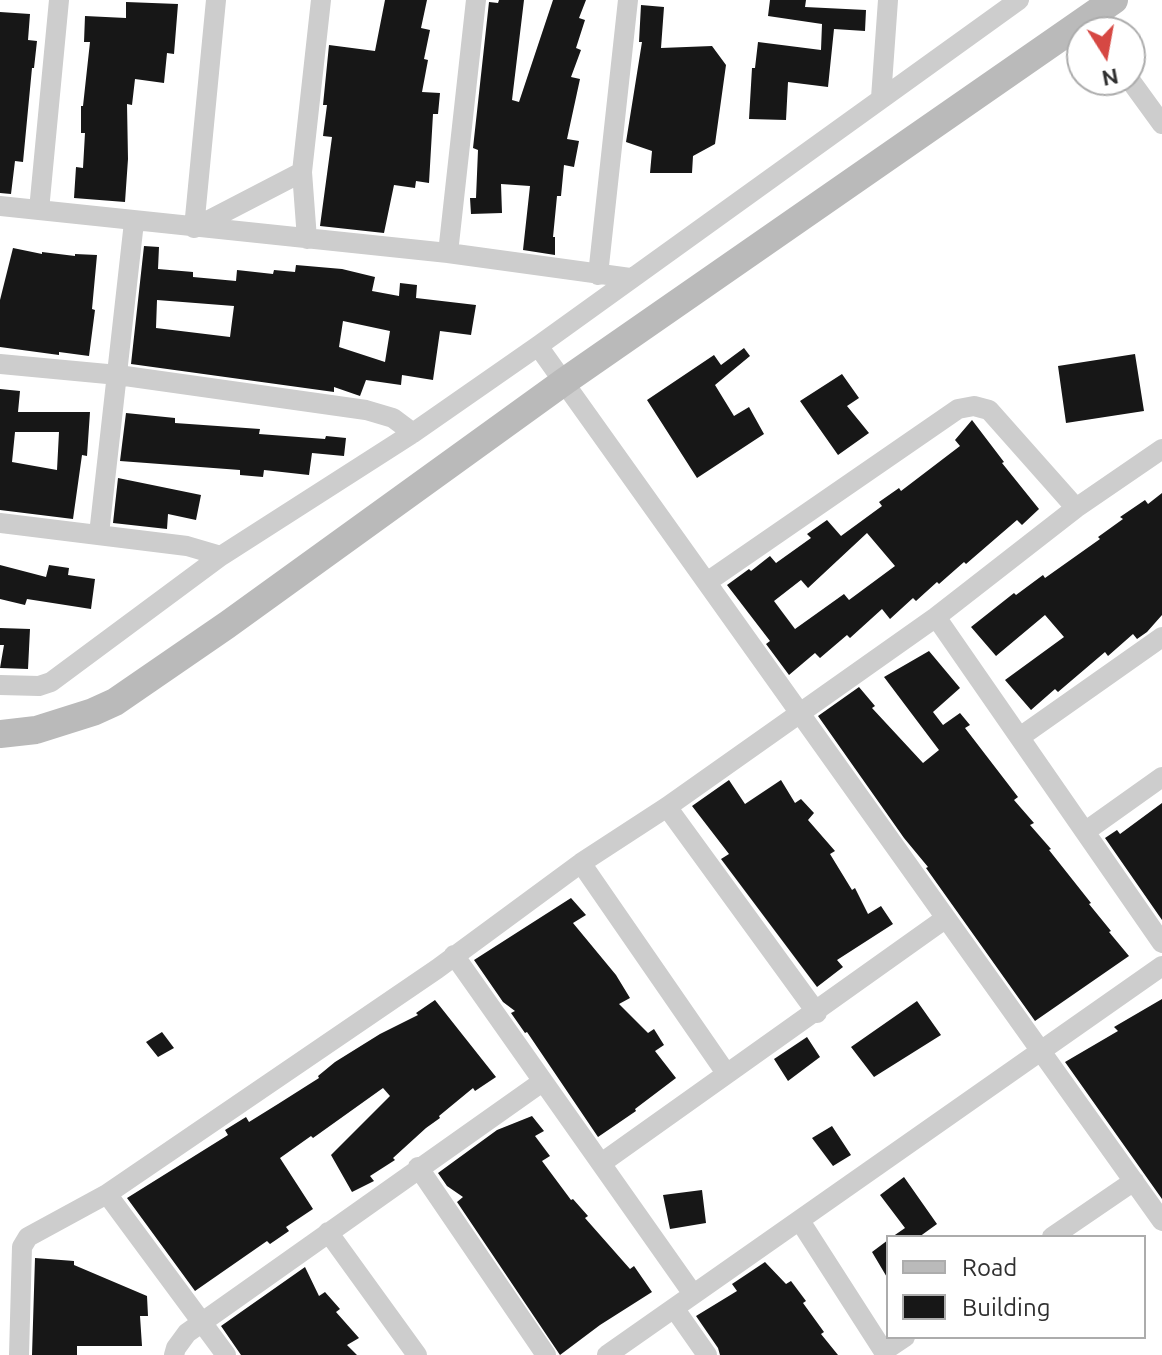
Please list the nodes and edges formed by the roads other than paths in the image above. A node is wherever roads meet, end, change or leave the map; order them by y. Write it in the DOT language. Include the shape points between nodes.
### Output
graph roads {
  1 [pos="59,0"];
  2 [pos="216,0"];
  3 [pos="321,0"];
  4 [pos="476,0"];
  5 [pos="628,0"];
  6 [pos="888,0"];
  7 [pos="1019,0"];
  8 [pos="1114,0"];
  9 [pos="1100,16"];
  10 [pos="1066,44"];
  11 [pos="1142,96"];
  12 [pos="881,98"];
  13 [pos="1162,124"];
  14 [pos="302,172"];
  15 [pos="0,206"];
  16 [pos="39,210"];
  17 [pos="134,222"];
  18 [pos="194,228"];
  19 [pos="307,239"];
  20 [pos="448,253"];
  21 [pos="598,275"];
  22 [pos="630,278"];
  23 [pos="538,346"];
  24 [pos="0,364"];
  25 [pos="118,375"];
  26 [pos="565,381"];
  27 [pos="413,433"];
  28 [pos="1162,449"];
  29 [pos="1076,508"];
  30 [pos="0,523"];
  31 [pos="99,534"];
  32 [pos="221,556"];
  33 [pos="707,582"];
  34 [pos="936,617"];
  35 [pos="1162,637"];
  36 [pos="0,685"];
  37 [pos="800,713"];
  38 [pos="0,734"];
  39 [pos="1020,737"];
  40 [pos="1162,777"];
  41 [pos="667,807"];
  42 [pos="1086,831"];
  43 [pos="581,863"];
  44 [pos="946,918"];
  45 [pos="1162,943"];
  46 [pos="454,955"];
  47 [pos="1162,966"];
  48 [pos="817,1013"];
  49 [pos="1040,1049"];
  50 [pos="726,1073"];
  51 [pos="542,1082"];
  52 [pos="603,1162"];
  53 [pos="418,1167"];
  54 [pos="1134,1181"];
  55 [pos="107,1194"];
  56 [pos="800,1221"];
  57 [pos="1162,1221"];
  58 [pos="328,1232"];
  59 [pos="1055,1235"];
  60 [pos="693,1294"];
  61 [pos="674,1308"];
  62 [pos="204,1323"];
  63 [pos="902,1339"];
  64 [pos="885,1353"];
  65 [pos="19,1355"];
  66 [pos="174,1355"];
  67 [pos="226,1355"];
  68 [pos="417,1355"];
  69 [pos="546,1355"];
  70 [pos="607,1355"];
  71 [pos="707,1355"];
  1 -- 16 [label="street"];
  2 -- 18 [label="street"];
  3 -- 14 [label="street"];
  4 -- 20 [label="street"];
  5 -- 21 [label="street"];
  6 -- 12 [label="street"];
  7 -- 12 [label="street"];
  8 -- 9 [label="street"];
  10 -- 26 [label="street"];
  11 -- 13 [label="street"];
  12 -- 22 [label="street"];
  14 -- 18 [label="street"];
  14 -- 19 [label="street"];
  15 -- 16 [label="street"];
  16 -- 17 [label="street"];
  17 -- 18 [label="street"];
  17 -- 25 [label="street"];
  18 -- 19 [label="street"];
  19 -- 20 [label="street"];
  20 -- 21 [label="street"];
  21 -- 22 [label="street"];
  22 -- 23 [label="street"];
  23 -- 26 [label="street"];
  23 -- 27 [label="street"];
  24 -- 25 [label="street"];
  25 -- 27 [label="street" via="366,410 393,418"];
  25 -- 31 [label="street"];
  26 -- 33 [label="street"];
  26 -- 38 [label="street" via="115,702 36,730"];
  27 -- 32 [label="street"];
  28 -- 29 [label="street"];
  29 -- 33 [label="street" via="989,410 958,409"];
  29 -- 34 [label="street"];
  30 -- 31 [label="street"];
  31 -- 32 [label="street"];
  32 -- 36 [label="street" via="51,682"];
  33 -- 37 [label="street"];
  34 -- 37 [label="street"];
  34 -- 39 [label="street"];
  35 -- 39 [label="street"];
  37 -- 41 [label="street"];
  37 -- 44 [label="street"];
  39 -- 42 [label="street"];
  40 -- 42 [label="street"];
  41 -- 43 [label="street"];
  41 -- 48 [label="street"];
  42 -- 45 [label="street"];
  43 -- 46 [label="street"];
  43 -- 50 [label="street"];
  44 -- 48 [label="street"];
  44 -- 49 [label="street"];
  46 -- 51 [label="street"];
  46 -- 55 [label="street"];
  47 -- 49 [label="street"];
  48 -- 50 [label="street"];
  49 -- 54 [label="street"];
  49 -- 56 [label="street"];
  50 -- 52 [label="street"];
  51 -- 52 [label="street"];
  51 -- 53 [label="street"];
  52 -- 60 [label="street"];
  53 -- 58 [label="street"];
  53 -- 69 [label="street"];
  54 -- 57 [label="street"];
  54 -- 59 [label="street"];
  55 -- 62 [label="street"];
  55 -- 65 [label="street" via="38,1230 22,1247"];
  56 -- 60 [label="street"];
  56 -- 64 [label="street"];
  58 -- 62 [label="street"];
  58 -- 68 [label="street"];
  60 -- 61 [label="street"];
  61 -- 70 [label="street"];
  61 -- 71 [label="street"];
  62 -- 66 [label="street" via="187,1333"];
  62 -- 67 [label="street"];
  63 -- 64 [label="street"];
}
